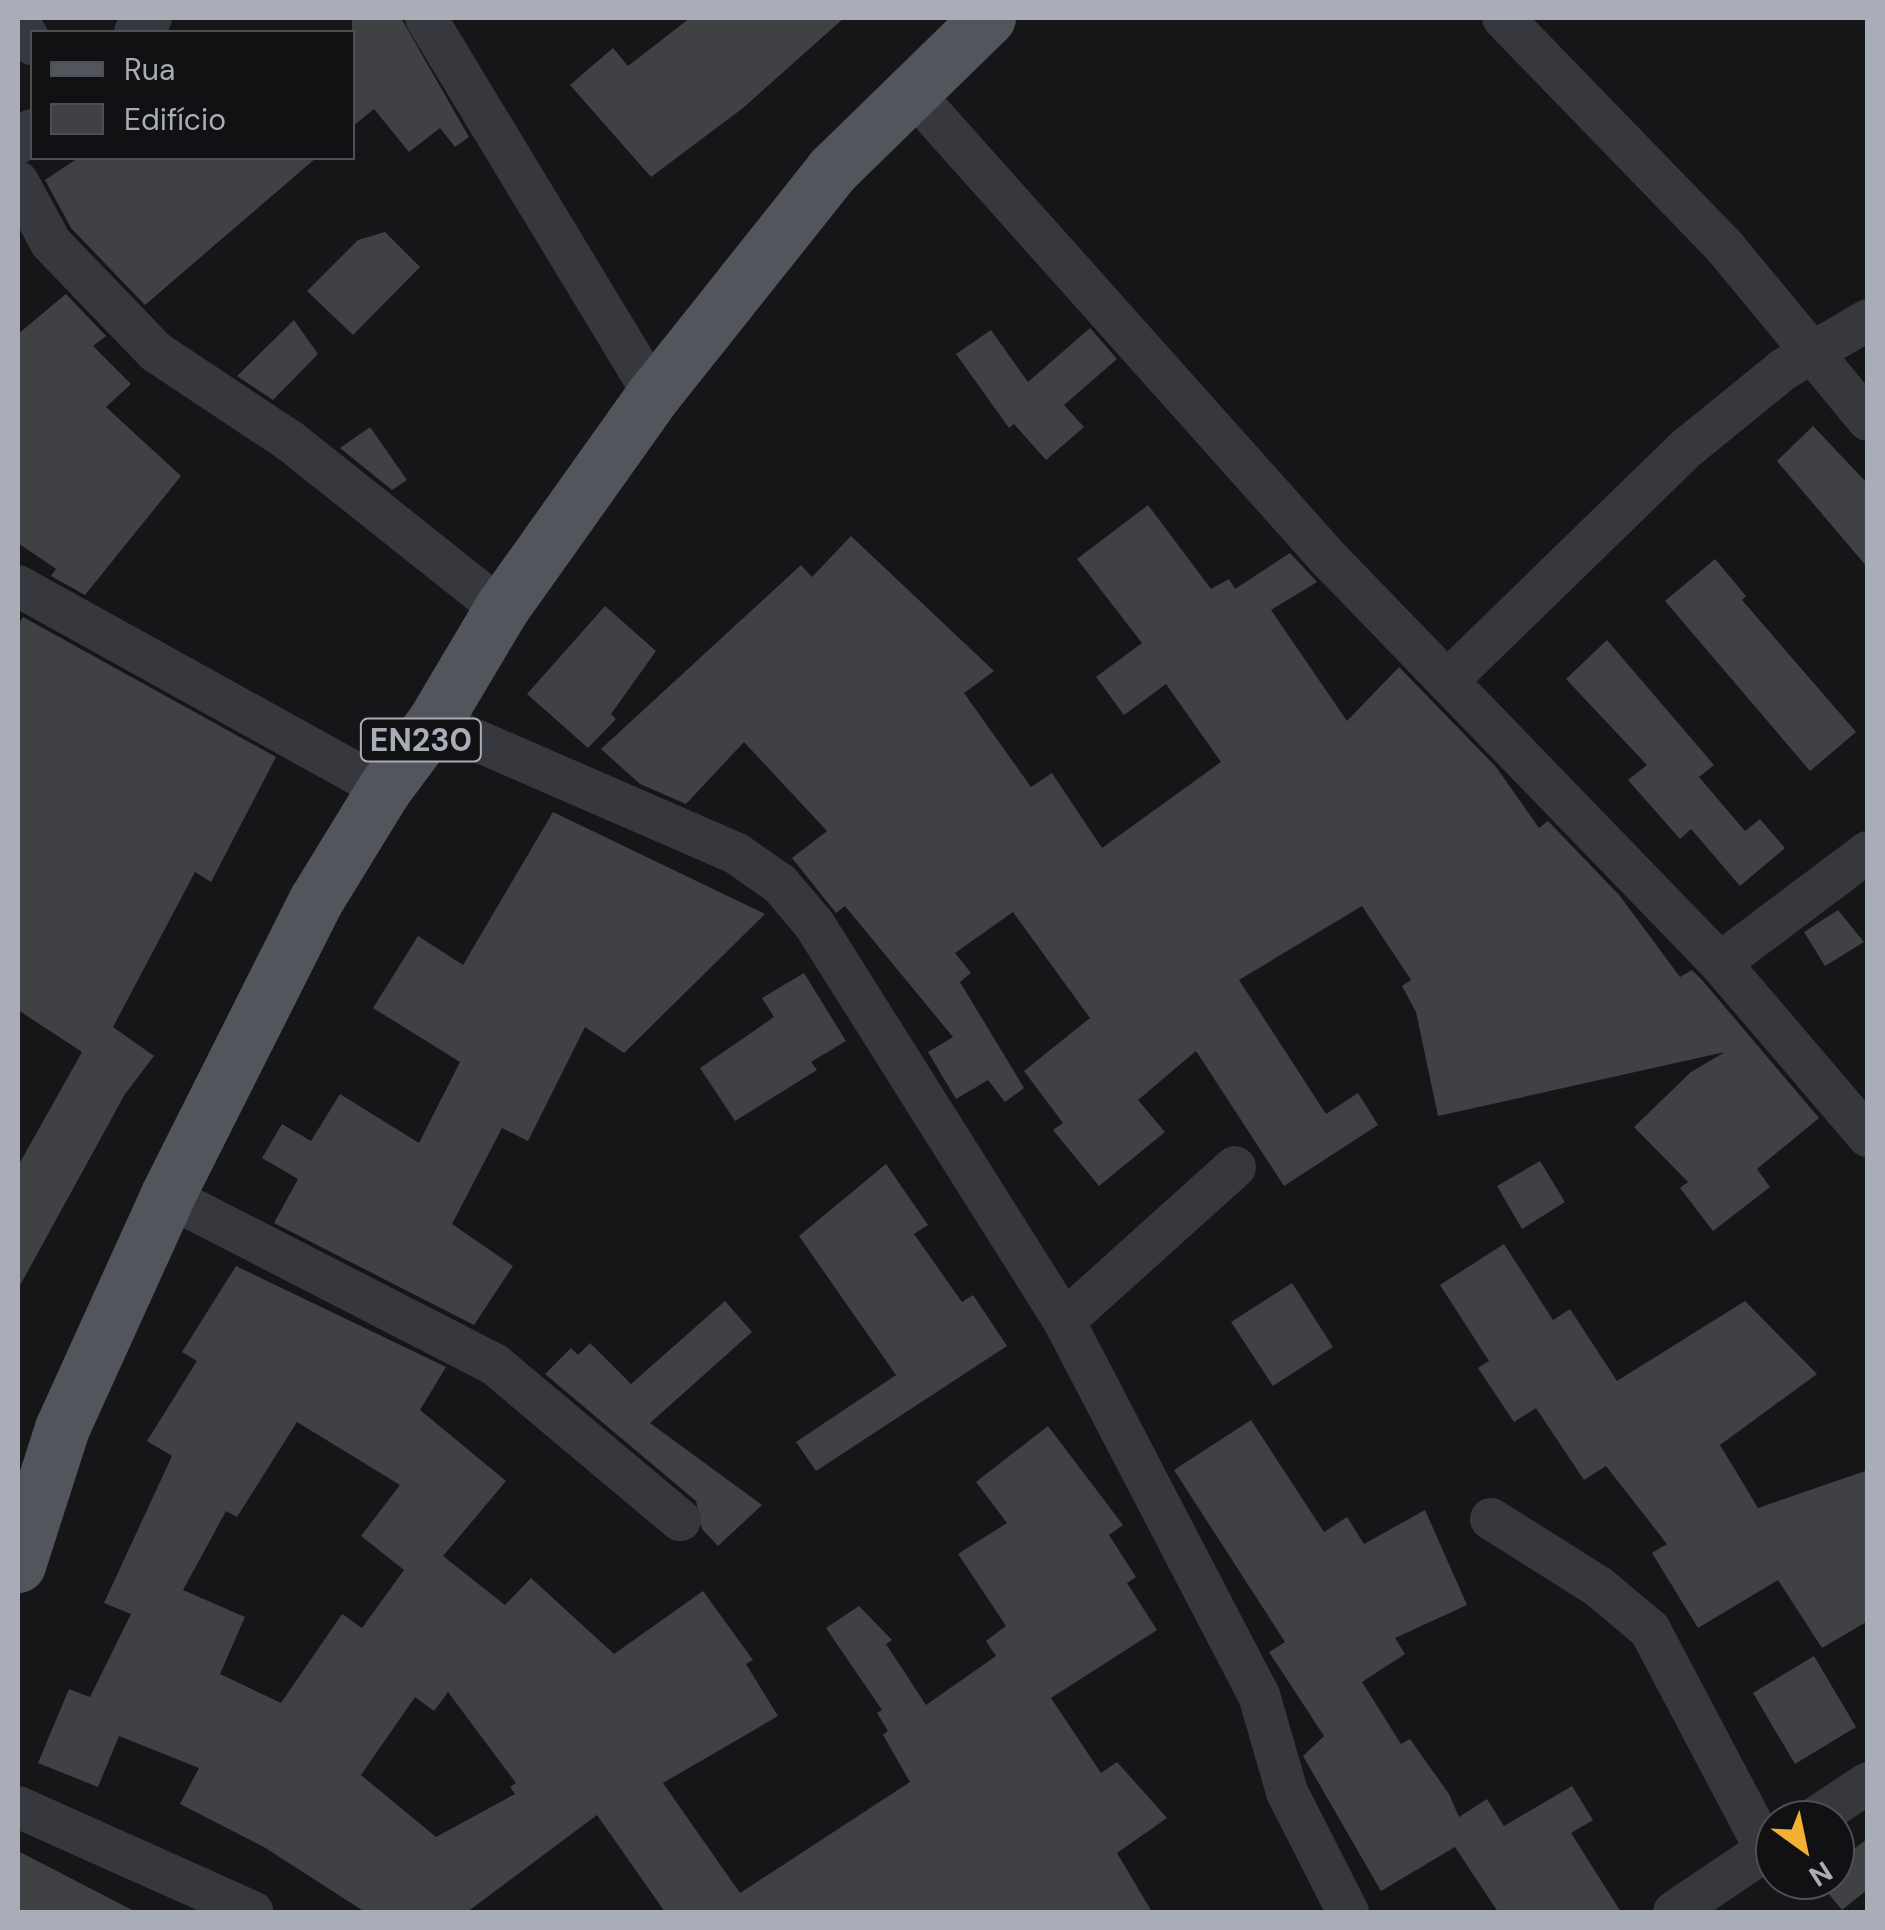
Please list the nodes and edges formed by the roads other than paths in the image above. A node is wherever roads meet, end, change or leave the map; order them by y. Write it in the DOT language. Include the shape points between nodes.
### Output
graph roads {
  1 [pos="426,18"];
  2 [pos="988,18"];
  3 [pos="1504,18"];
  4 [pos="912,92"];
  5 [pos="18,182"];
  6 [pos="1868,320"];
  7 [pos="1818,355"];
  8 [pos="654,394"];
  9 [pos="1868,420"];
  10 [pos="18,586"];
  11 [pos="501,609"];
  12 [pos="1447,681"];
  13 [pos="434,722"];
  14 [pos="384,788"];
  15 [pos="1868,852"];
  16 [pos="1720,963"];
  17 [pos="1868,1136"];
  18 [pos="1235,1166"];
  19 [pos="167,1196"];
  20 [pos="1064,1322"];
  21 [pos="680,1520"];
  22 [pos="1491,1520"];
  23 [pos="18,1565"];
  24 [pos="1868,1783"];
  25 [pos="1842,1800"];
  26 [pos="18,1807"];
  27 [pos="1755,1820"];
  28 [pos="1755,1857"];
  29 [pos="252,1912"];
  30 [pos="1348,1912"];
  31 [pos="1674,1912"];
  1 -- 8 [label="street"];
  2 -- 4 [label="main road, EN230"];
  3 -- 7 [label="street" via="1724,246"];
  4 -- 8 [label="main road, EN230" via="832,170"];
  4 -- 12 [label="street" via="1329,559"];
  5 -- 11 [label="street" via="51,243 156,352 278,432"];
  6 -- 7 [label="street"];
  7 -- 9 [label="street"];
  7 -- 12 [label="street" via="1784,369 1688,447"];
  8 -- 11 [label="main road, EN230"];
  10 -- 14 [label="street"];
  11 -- 13 [label="main road, EN230"];
  12 -- 16 [label="street"];
  13 -- 14 [label="main road, EN230"];
  13 -- 20 [label="street" via="737,854 780,884 844,970"];
  14 -- 19 [label="main road, EN230" via="316,900"];
  15 -- 16 [label="street"];
  16 -- 17 [label="street"];
  18 -- 20 [label="street"];
  19 -- 21 [label="street" via="494,1364"];
  19 -- 23 [label="main road, EN230" via="62,1428"];
  20 -- 30 [label="street" via="1259,1695 1288,1792"];
  22 -- 27 [label="street" via="1599,1587 1650,1630"];
  24 -- 25 [label="street"];
  26 -- 29 [label="street"];
  28 -- 31 [label="street"];
}
